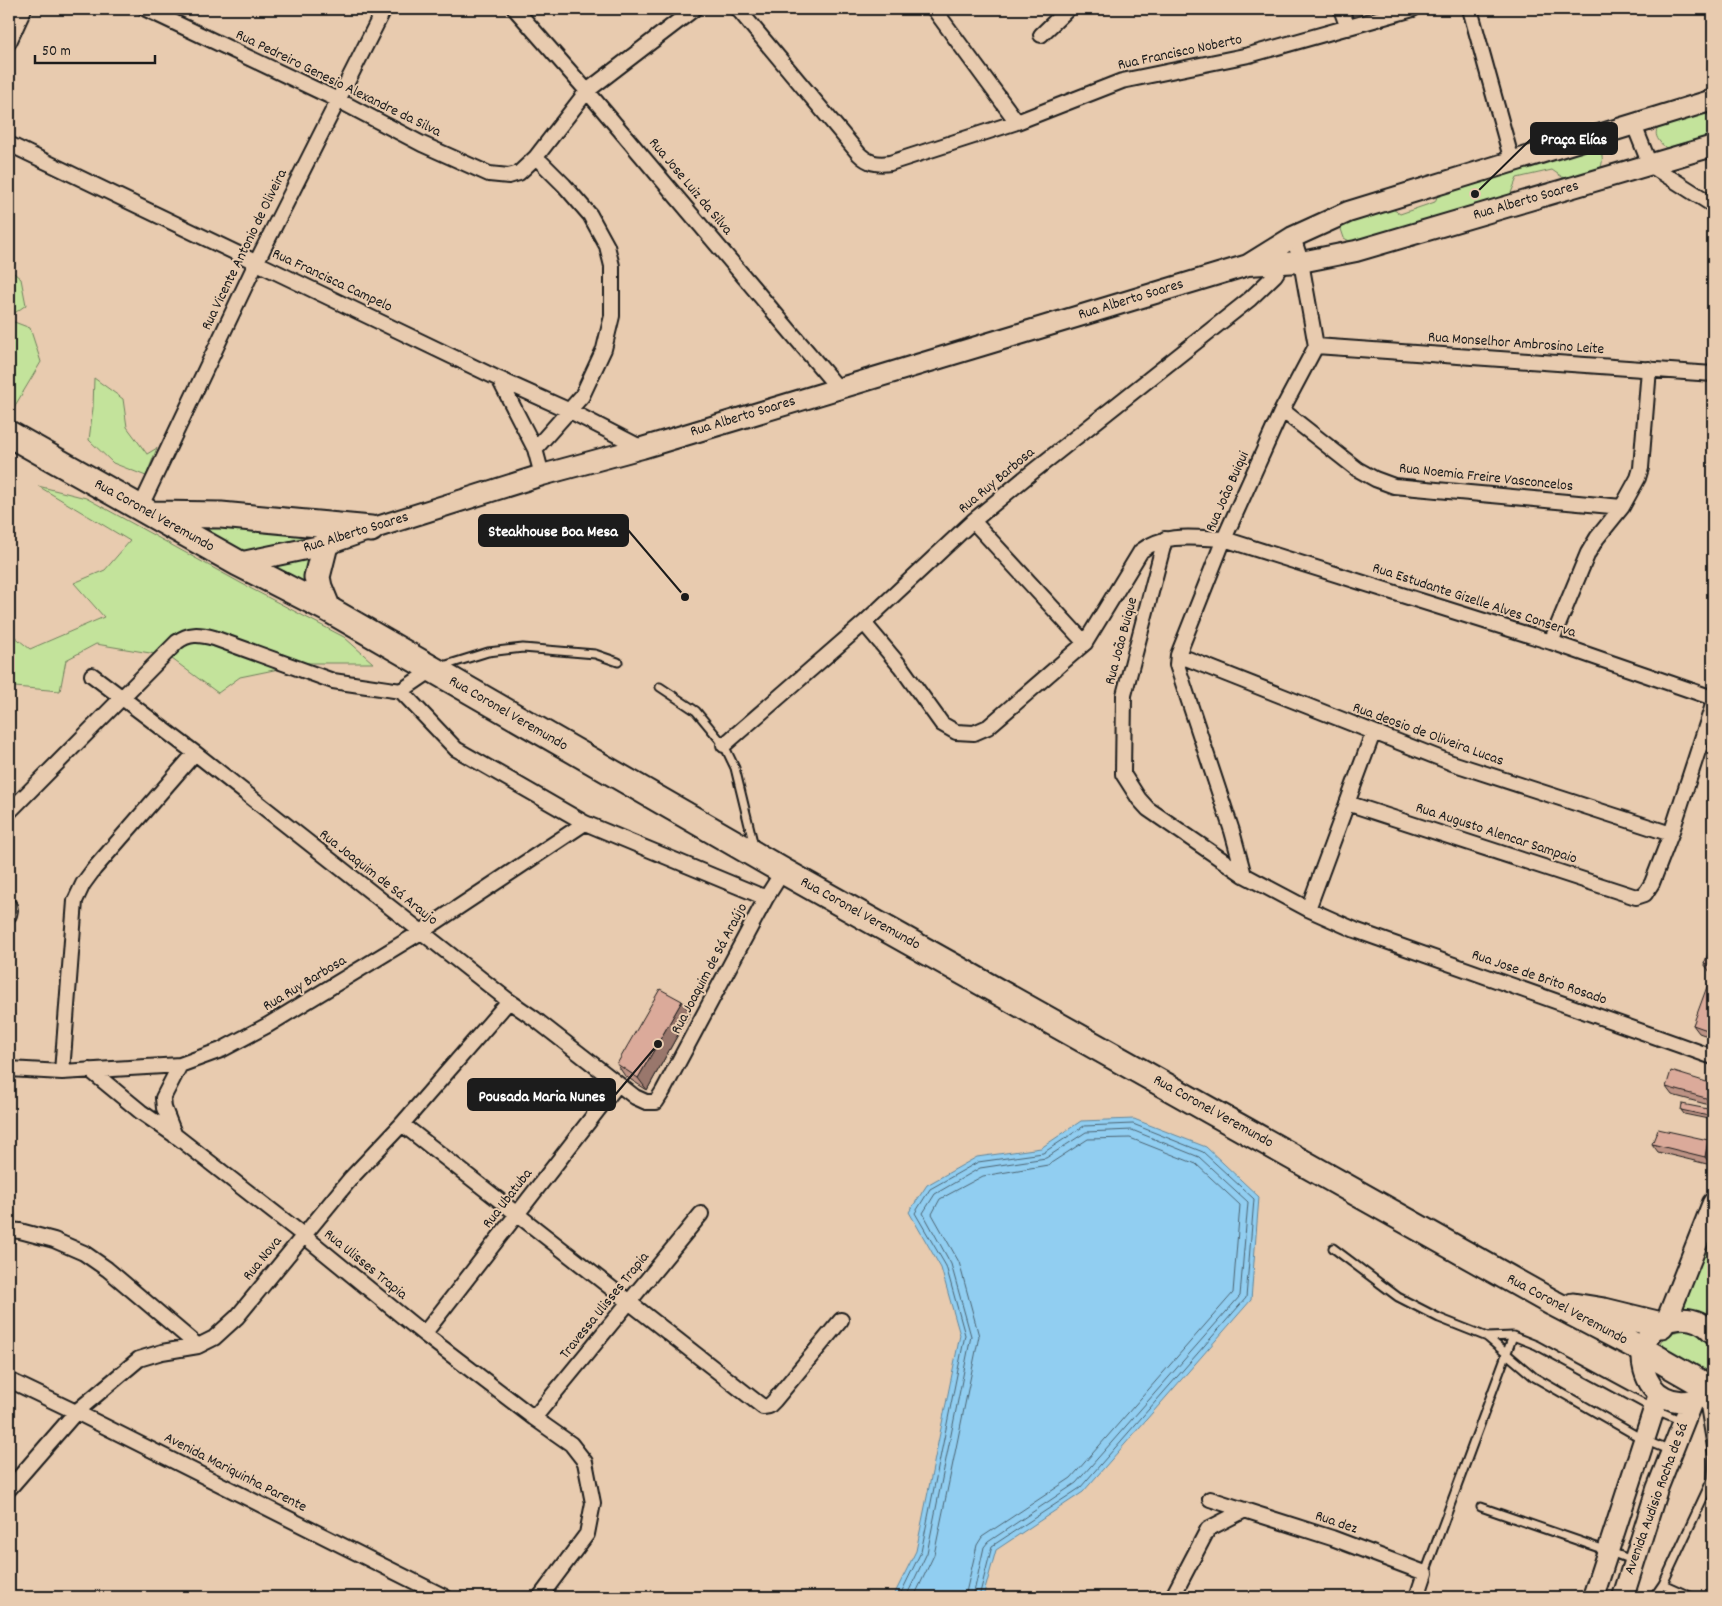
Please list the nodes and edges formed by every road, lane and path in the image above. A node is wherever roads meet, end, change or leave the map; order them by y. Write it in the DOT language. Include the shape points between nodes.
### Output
graph roads {
  1 [pos="146,9"];
  2 [pos="384,9"];
  3 [pos="514,9"];
  4 [pos="694,9"];
  5 [pos="738,9"];
  6 [pos="934,9"];
  7 [pos="1068,9"];
  8 [pos="1341,9"];
  9 [pos="1413,9"];
  10 [pos="1470,9"];
  11 [pos="18,11"];
  12 [pos="1348,28"];
  13 [pos="1042,36"];
  14 [pos="9,42"];
  15 [pos="587,91"];
  16 [pos="338,100"];
  17 [pos="1713,100"];
  18 [pos="1017,122"];
  19 [pos="1634,125"];
  20 [pos="9,144"];
  21 [pos="1713,146"];
  22 [pos="536,157"];
  23 [pos="1512,161"];
  24 [pos="1650,165"];
  25 [pos="1713,205"];
  26 [pos="1286,241"];
  27 [pos="256,263"];
  28 [pos="1292,263"];
  29 [pos="1248,265"];
  30 [pos="1316,346"];
  31 [pos="1649,369"];
  32 [pos="1713,374"];
  33 [pos="499,380"];
  34 [pos="838,388"];
  35 [pos="1282,410"];
  36 [pos="570,411"];
  37 [pos="9,434"];
  38 [pos="642,448"];
  39 [pos="535,449"];
  40 [pos="542,475"];
  41 [pos="1622,507"];
  42 [pos="146,511"];
  43 [pos="973,521"];
  44 [pos="371,529"];
  45 [pos="1165,539"];
  46 [pos="1224,539"];
  47 [pos="325,545"];
  48 [pos="238,563"];
  49 [pos="328,609"];
  50 [pos="864,623"];
  51 [pos="1084,642"];
  52 [pos="1551,642"];
  53 [pos="1178,654"];
  54 [pos="618,662"];
  55 [pos="432,670"];
  56 [pos="92,675"];
  57 [pos="660,687"];
  58 [pos="401,691"];
  59 [pos="121,697"];
  60 [pos="1713,698"];
  61 [pos="1713,705"];
  62 [pos="1373,733"];
  63 [pos="724,745"];
  64 [pos="195,753"];
  65 [pos="1347,803"];
  66 [pos="9,812"];
  67 [pos="584,823"];
  68 [pos="1671,834"];
  69 [pos="756,856"];
  70 [pos="783,871"];
  71 [pos="1244,875"];
  72 [pos="766,898"];
  73 [pos="1308,909"];
  74 [pos="1355,930"];
  75 [pos="421,932"];
  76 [pos="509,1001"];
  77 [pos="1713,1057"];
  78 [pos="180,1065"];
  79 [pos="9,1069"];
  80 [pos="90,1070"];
  81 [pos="62,1072"];
  82 [pos="618,1084"];
  83 [pos="646,1102"];
  84 [pos="402,1124"];
  85 [pos="176,1136"];
  86 [pos="1713,1203"];
  87 [pos="517,1213"];
  88 [pos="701,1214"];
  89 [pos="9,1230"];
  90 [pos="303,1235"];
  91 [pos="1333,1248"];
  92 [pos="630,1302"];
  93 [pos="1553,1303"];
  94 [pos="841,1320"];
  95 [pos="1664,1324"];
  96 [pos="1712,1324"];
  97 [pos="424,1334"];
  98 [pos="1513,1336"];
  99 [pos="1487,1337"];
  100 [pos="198,1346"];
  101 [pos="1643,1350"];
  102 [pos="1506,1353"];
  103 [pos="9,1380"];
  104 [pos="1707,1393"];
  105 [pos="1656,1401"];
  106 [pos="76,1412"];
  107 [pos="534,1418"];
  108 [pos="1684,1422"];
  109 [pos="1644,1440"];
  110 [pos="1673,1452"];
  111 [pos="1713,1458"];
  112 [pos="1712,1480"];
  113 [pos="9,1489"];
  114 [pos="1210,1499"];
  115 [pos="1481,1507"];
  116 [pos="1245,1510"];
  117 [pos="1608,1550"];
  118 [pos="1634,1562"];
  119 [pos="1425,1573"];
  120 [pos="1663,1584"];
  121 [pos="445,1597"];
  122 [pos="540,1597"];
  123 [pos="1174,1597"];
  124 [pos="1417,1597"];
  125 [pos="1593,1597"];
  126 [pos="1623,1597"];
  127 [pos="1654,1597"];
  128 [pos="1692,1597"];
  1 -- 16 [label="street, Rua Pedreiro Genesio Alexandre da Silva"];
  2 -- 16 [label="street, Rua Vicente Antonio de Oliveira"];
  3 -- 15 [label="street, Rua Jose Luiz da Silva"];
  4 -- 15 [label="street"];
  5 -- 18 [label="street, Rua Francisco Noberto" via="859,154 872,163 890,164"];
  6 -- 18 [label="street"];
  7 -- 13 [label="street"];
  8 -- 12 [label="street"];
  9 -- 12 [label="street, Rua Francisco Noberto"];
  10 -- 23 [label="street"];
  11 -- 14 [label="street"];
  12 -- 18 [label="street, Rua Francisco Noberto" via="1249,55 1122,81"];
  15 -- 22 [label="street"];
  15 -- 34 [label="street, Rua Jose Luiz da Silva"];
  16 -- 22 [label="street, Rua Pedreiro Genesio Alexandre da Silva" via="422,144 489,174 509,176 520,173"];
  16 -- 27 [label="street, Rua Vicente Antonio de Oliveira"];
  17 -- 19 [label="main road, Rua Alberto Soares"];
  19 -- 23 [label="main road, Rua Alberto Soares"];
  19 -- 24 [label="street"];
  20 -- 27 [label="street, Rua Francisca Campelo"];
  21 -- 24 [label="main road, Rua Alberto Soares"];
  22 -- 36 [label="street" via="590,215 608,246 612,266 612,316 604,349 582,396"];
  23 -- 26 [label="main road, Rua Alberto Soares" via="1348,212"];
  24 -- 25 [label="street"];
  24 -- 28 [label="main road, Rua Alberto Soares" via="1356,251"];
  26 -- 28 [label="street"];
  26 -- 29 [label="main road, Rua Alberto Soares"];
  27 -- 33 [label="street, Rua Francisca Campelo"];
  27 -- 42 [label="street, Rua Vicente Antonio de Oliveira"];
  28 -- 29 [label="main road, Rua Alberto Soares"];
  28 -- 30 [label="street"];
  28 -- 43 [label="street, Rua Ruy Barbosa"];
  29 -- 34 [label="main road, Rua Alberto Soares"];
  30 -- 31 [label="street, Rua Monselhor Ambrosino Leite"];
  30 -- 35 [label="street, Rua João Buiqui"];
  31 -- 32 [label="street, Rua Monselhor Ambrosino Leite"];
  31 -- 41 [label="street" via="1641,468"];
  33 -- 36 [label="street, Rua Francisca Campelo"];
  33 -- 39 [label="street"];
  34 -- 38 [label="main road, Rua Alberto Soares"];
  35 -- 41 [label="street, Rua Noemia Freire Vasconcelos" via="1357,469 1394,486"];
  35 -- 46 [label="street, Rua João Buiqui"];
  36 -- 38 [label="street, Rua Francisca Campelo"];
  36 -- 39 [label="street"];
  37 -- 42 [label="highway, Rua Coronel Veremundo"];
  38 -- 40 [label="main road, Rua Alberto Soares"];
  39 -- 40 [label="street"];
  40 -- 44 [label="main road, Rua Alberto Soares"];
  41 -- 52 [label="street" via="1588,553"];
  42 -- 44 [label="highway"];
  42 -- 48 [label="highway, Rua Coronel Veremundo"];
  43 -- 50 [label="street, Rua Ruy Barbosa"];
  43 -- 51 [label="street"];
  44 -- 47 [label="main road, Rua Alberto Soares"];
  45 -- 46 [label="street, Rua Estudante Gizelle Alves Conserva"];
  45 -- 51 [label="street" via="1151,543 1141,551"];
  45 -- 71 [label="street, Rua João Buique" via="1124,695 1123,774 1148,809"];
  46 -- 52 [label="street, Rua Estudante Gizelle Alves Conserva"];
  46 -- 53 [label="street, Rua João Buiqui"];
  47 -- 48 [label="main road, Rua Alberto Soares"];
  47 -- 49 [label="highway" via="317,577"];
  48 -- 49 [label="highway, Rua Coronel Veremundo"];
  49 -- 55 [label="highway, Rua Coronel Veremundo"];
  50 -- 51 [label="street" via="942,724 956,732 974,733 988,728"];
  50 -- 63 [label="street, Rua Ruy Barbosa"];
  52 -- 60 [label="street, Rua Estudante Gizelle Alves Conserva"];
  53 -- 62 [label="street, Rua deosio de Oliveira Lucas"];
  53 -- 71 [label="street" via="1177,665"];
  54 -- 55 [label="lane" via="595,654 523,648 488,652"];
  55 -- 58 [label="street"];
  55 -- 69 [label="highway, Rua Coronel Veremundo"];
  56 -- 59 [label="street, Rua Joaquim de Sá Araujo"];
  57 -- 63 [label="lane" via="696,712"];
  58 -- 59 [label="street" via="333,681 200,635 186,635"];
  58 -- 67 [label="street" via="456,749"];
  59 -- 64 [label="street, Rua Joaquim de Sá Araujo"];
  59 -- 66 [label="street"];
  61 -- 68 [label="street"];
  62 -- 65 [label="street"];
  62 -- 68 [label="street, Rua deosio de Oliveira Lucas" via="1452,763"];
  63 -- 69 [label="lane" via="735,768"];
  64 -- 75 [label="street, Rua Joaquim de Sá Araujo"];
  64 -- 81 [label="street" via="94,869 75,901"];
  65 -- 68 [label="street, Rua Augusto Alencar Sampaio" via="1636,897 1645,894 1652,882"];
  65 -- 73 [label="street"];
  67 -- 72 [label="street"];
  67 -- 75 [label="street, Rua Ruy Barbosa"];
  69 -- 70 [label="highway, Rua Coronel Veremundo"];
  70 -- 72 [label="street, Rua Joaquim de Sá Araújo"];
  70 -- 93 [label="highway, Rua Coronel Veremundo"];
  71 -- 73 [label="street, Rua João Buique"];
  72 -- 83 [label="street, Rua Joaquim de Sá Araújo" via="663,1091 656,1102"];
  73 -- 74 [label="street, Rua João Buique"];
  74 -- 77 [label="street, Rua Jose de Brito Rosado"];
  75 -- 76 [label="street, Rua Joaquim de Sá Araujo"];
  75 -- 78 [label="street, Rua Ruy Barbosa" via="268,1025 221,1050"];
  76 -- 82 [label="street, Rua Joaquim de Sá Araujo"];
  76 -- 84 [label="street, Rua Nova"];
  78 -- 80 [label="street, Rua Ruy Barbosa"];
  78 -- 85 [label="street, Rua Ulisses Trapia" via="163,1098"];
  79 -- 81 [label="street, Rua Ruy Barbosa"];
  80 -- 81 [label="street, Rua Ruy Barbosa"];
  80 -- 85 [label="street, Rua Ulisses Trapia"];
  82 -- 83 [label="street, Rua Joaquim de Sá Araujo"];
  82 -- 87 [label="street, Rua Ubatuba"];
  84 -- 87 [label="street"];
  84 -- 90 [label="street, Rua Nova"];
  85 -- 90 [label="street, Rua Ulisses Trapia"];
  86 -- 95 [label="main road"];
  87 -- 92 [label="street"];
  87 -- 97 [label="street, Rua Ubatuba"];
  88 -- 92 [label="street, Travessa Ulisses Trapia"];
  89 -- 100 [label="street" via="54,1240 84,1253"];
  90 -- 97 [label="street, Rua Ulisses Trapia"];
  90 -- 100 [label="street, Rua Nova" via="237,1317 214,1338"];
  91 -- 99 [label="lane" via="1398,1298"];
  92 -- 94 [label="street" via="763,1407 774,1401"];
  92 -- 107 [label="street, Travessa Ulisses Trapia"];
  93 -- 95 [label="highway"];
  93 -- 101 [label="highway, Rua Coronel Veremundo"];
  95 -- 96 [label="main road" via="1688,1319"];
  95 -- 101 [label="main road" via="1650,1336"];
  97 -- 107 [label="street, Rua Ulisses Trapia"];
  98 -- 99 [label="lane"];
  98 -- 102 [label="lane"];
  98 -- 105 [label="lane"];
  99 -- 102 [label="lane"];
  100 -- 106 [label="street, Rua Nova" via="139,1359"];
  101 -- 104 [label="highway, Rua Coronel Veremundo"];
  101 -- 105 [label="main road" via="1644,1374"];
  102 -- 109 [label="lane" via="1534,1377"];
  102 -- 119 [label="lane"];
  103 -- 106 [label="street, Avenida Mariquinha Parente"];
  104 -- 105 [label="main road" via="1681,1402 1669,1399"];
  104 -- 108 [label="main road, Avenida Audisio Rocha de Sá"];
  104 -- 111 [label="lane"];
  105 -- 108 [label="lane"];
  105 -- 109 [label="main road"];
  106 -- 113 [label="street, Rua Nova"];
  106 -- 121 [label="street, Avenida Mariquinha Parente"];
  107 -- 122 [label="street" via="571,1444 585,1462 593,1503 588,1534"];
  108 -- 110 [label="main road, Avenida Audisio Rocha de Sá"];
  109 -- 110 [label="lane"];
  109 -- 117 [label="main road"];
  110 -- 118 [label="main road, Avenida Audisio Rocha de Sá"];
  111 -- 112 [label="lane"];
  112 -- 120 [label="lane"];
  114 -- 116 [label="street, Rua dez"];
  115 -- 117 [label="lane"];
  116 -- 119 [label="street, Rua dez"];
  116 -- 123 [label="street" via="1208,1530"];
  117 -- 118 [label="lane"];
  117 -- 125 [label="main road"];
  118 -- 126 [label="main road, Avenida Audisio Rocha de Sá"];
  119 -- 124 [label="street"];
  120 -- 127 [label="lane"];
  120 -- 128 [label="lane"];
}
